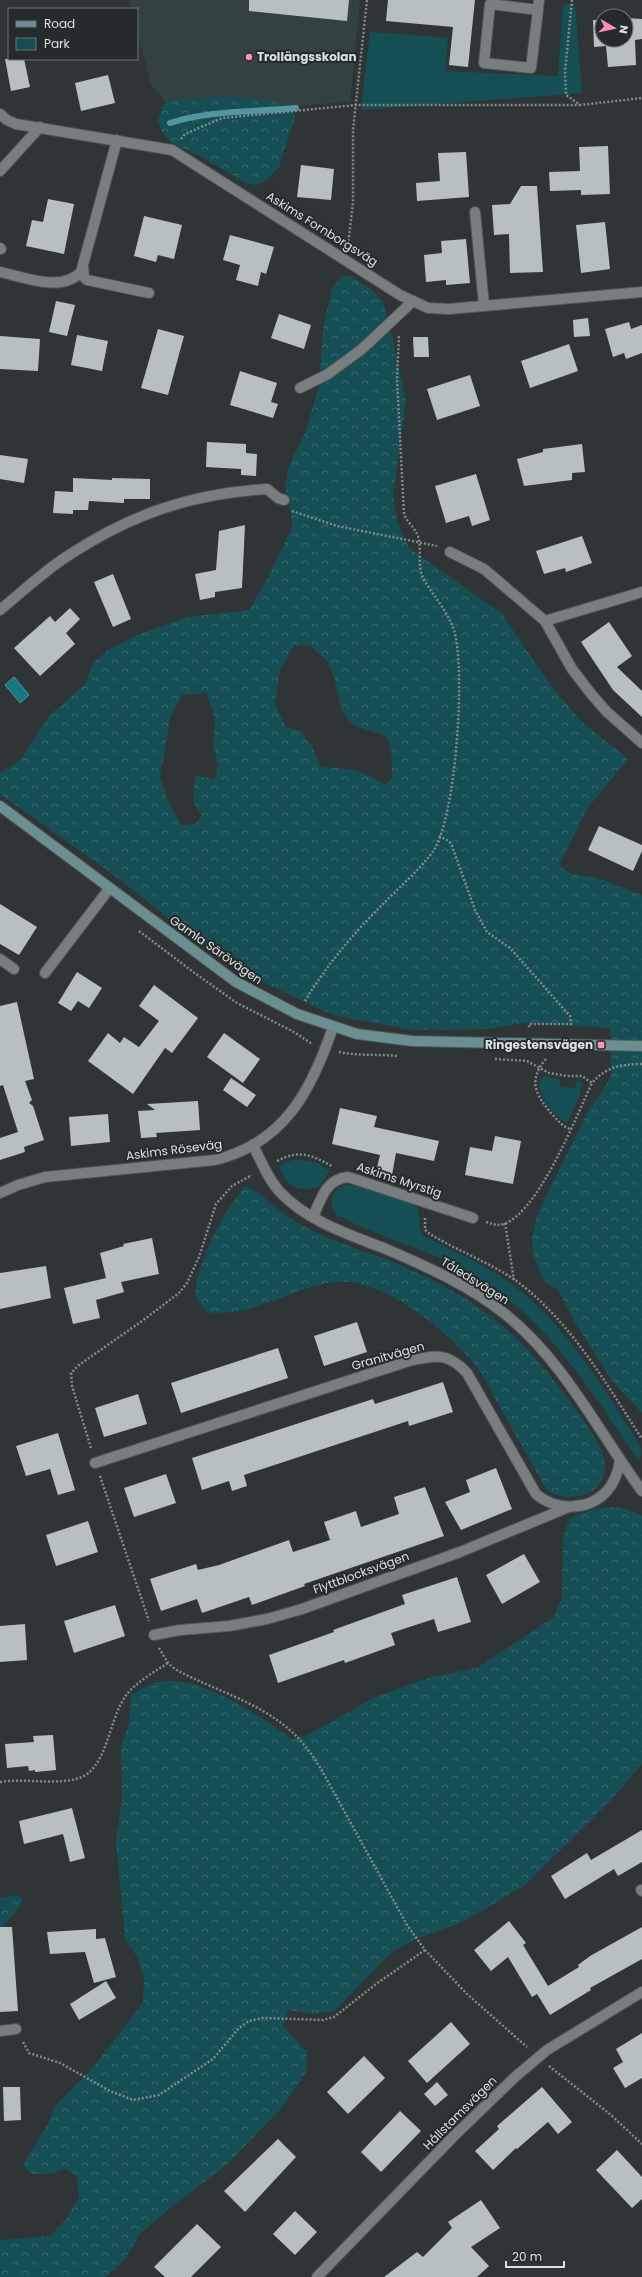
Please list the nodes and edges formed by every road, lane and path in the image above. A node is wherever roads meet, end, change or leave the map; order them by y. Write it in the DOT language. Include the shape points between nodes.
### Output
graph roads {
  1 [pos="367,0"];
  2 [pos="572,0"];
  3 [pos="538,5"];
  4 [pos="642,98"];
  5 [pos="356,105"];
  6 [pos="580,105"];
  7 [pos="0,114"];
  8 [pos="40,127"];
  9 [pos="117,140"];
  10 [pos="172,150"];
  11 [pos="0,171"];
  12 [pos="476,212"];
  13 [pos="347,260"];
  14 [pos="83,266"];
  15 [pos="0,272"];
  16 [pos="642,292"];
  17 [pos="149,293"];
  18 [pos="413,301"];
  19 [pos="484,305"];
  20 [pos="397,379"];
  21 [pos="300,388"];
  22 [pos="284,500"];
  23 [pos="419,542"];
  24 [pos="450,552"];
  25 [pos="642,592"];
  26 [pos="0,610"];
  27 [pos="545,621"];
  28 [pos="642,743"];
  29 [pos="0,806"];
  30 [pos="439,836"];
  31 [pos="108,888"];
  32 [pos="136,928"];
  33 [pos="0,959"];
  34 [pos="14,969"];
  35 [pos="46,973"];
  36 [pos="297,1014"];
  37 [pos="333,1027"];
  38 [pos="528,1045"];
  39 [pos="642,1046"];
  40 [pos="326,1049"];
  41 [pos="403,1056"];
  42 [pos="549,1056"];
  43 [pos="490,1059"];
  44 [pos="528,1061"];
  45 [pos="642,1064"];
  46 [pos="538,1068"];
  47 [pos="592,1083"];
  48 [pos="570,1130"];
  49 [pos="253,1145"];
  50 [pos="0,1193"];
  51 [pos="427,1204"];
  52 [pos="313,1217"];
  53 [pos="473,1218"];
  54 [pos="505,1223"];
  55 [pos="514,1281"];
  56 [pos="642,1438"];
  57 [pos="620,1461"];
  58 [pos="95,1462"];
  59 [pos="642,1491"];
  60 [pos="569,1507"];
  61 [pos="154,1635"];
  62 [pos="168,1663"];
  63 [pos="0,1782"];
  64 [pos="424,1950"];
  65 [pos="642,1992"];
  66 [pos="16,2030"];
  67 [pos="0,2031"];
  68 [pos="316,2277"];
  1 -- 5 [label="path"];
  2 -- 6 [label="path" via="566,94"];
  3 -- 3 [label="street" via="490,4 484,63 531,68"];
  4 -- 6 [label="path"];
  5 -- 6 [label="path"];
  5 -- 10 [label="path" via="222,118 185,134"];
  5 -- 13 [label="path" via="353,130 353,203"];
  7 -- 8 [label="street, Askims Fornborgsväg" via="16,124"];
  8 -- 9 [label="street, Askims Fornborgsväg"];
  8 -- 11 [label="street"];
  9 -- 10 [label="street, Askims Fornborgsväg"];
  9 -- 14 [label="street"];
  10 -- 13 [label="street, Askims Fornborgsväg"];
  12 -- 19 [label="street"];
  13 -- 18 [label="street, Askims Fornborgsväg"];
  14 -- 15 [label="street" via="76,276 59,283"];
  14 -- 17 [label="street" via="84,277 87,280"];
  16 -- 19 [label="street, Askims Fornborgsväg"];
  18 -- 19 [label="street, Askims Fornborgsväg" via="437,309"];
  18 -- 21 [label="street" via="362,349 328,374"];
  20 -- 23 [label="path" via="404,514 418,535"];
  22 -- 23 [label="path" via="284,507 304,516 380,536"];
  22 -- 26 [label="street" via="268,489 242,490 205,496 157,510 126,523 65,558"];
  23 -- 30 [label="path" via="422,577 445,610 454,631 458,658 456,758"];
  24 -- 27 [label="street" via="484,569"];
  25 -- 27 [label="street"];
  27 -- 28 [label="street" via="572,669 592,695"];
  29 -- 31 [label="street, Gamla Särövägen"];
  30 -- 36 [label="path" via="434,849 331,962"];
  30 -- 38 [label="path" via="449,841 452,846 487,932 510,948 570,1016 571,1026 529,1024"];
  31 -- 35 [label="street"];
  31 -- 36 [label="street, Gamla Särövägen" via="236,982"];
  32 -- 40 [label="path" via="237,1003 294,1032 306,1042"];
  33 -- 34 [label="street"];
  36 -- 37 [label="street, Gamla Särövägen"];
  37 -- 38 [label="street, Gamla Särövägen" via="357,1034 412,1041"];
  37 -- 40 [label="street, Askims Röseväg"];
  38 -- 39 [label="street, Gamla Särövägen"];
  38 -- 44 [label="path"];
  40 -- 41 [label="path" via="355,1055 364,1053"];
  40 -- 49 [label="street, Askims Röseväg" via="303,1096 280,1126"];
  42 -- 46 [label="path"];
  43 -- 44 [label="path"];
  44 -- 46 [label="path"];
  45 -- 47 [label="path" via="626,1064 607,1069"];
  46 -- 47 [label="path" via="567,1076 582,1076"];
  46 -- 48 [label="path" via="535,1087 540,1100 556,1120"];
  47 -- 48 [label="path"];
  48 -- 54 [label="path" via="550,1170 528,1205 516,1217"];
  49 -- 50 [label="street, Askims Röseväg" via="234,1155 215,1160 45,1177"];
  49 -- 52 [label="street, Tåledsvägen" via="274,1184 290,1201"];
  51 -- 52 [label="street, Askims Myrstig" via="348,1177 338,1178 329,1184"];
  51 -- 53 [label="street, Askims Myrstig"];
  51 -- 55 [label="path" via="425,1230"];
  52 -- 57 [label="street, Tåledsvägen" via="432,1269 474,1292 505,1314 523,1330 563,1376"];
  53 -- 54 [label="path" via="497,1225"];
  54 -- 55 [label="path"];
  55 -- 56 [label="path" via="538,1299 581,1347 598,1368"];
  57 -- 59 [label="street, Tåledsvägen"];
  57 -- 60 [label="street, Granitvägen" via="607,1492 596,1500"];
  58 -- 60 [label="street, Granitvägen" via="409,1361 439,1356 457,1362 467,1373 536,1494 553,1505"];
  60 -- 61 [label="street, Flyttblocksvägen" via="460,1552 268,1619"];
  62 -- 63 [label="path" via="141,1681 127,1695 110,1729 100,1759 92,1771 76,1779"];
  64 -- 66 [label="path" via="334,2017 323,2020 263,2018 249,2021 239,2028 213,2059 159,2095 146,2098 133,2100 110,2091 60,2063 29,2053"];
  65 -- 68 [label="street, Hållstamsvägen" via="547,2050 515,2077"];
  66 -- 67 [label="street"];
}
